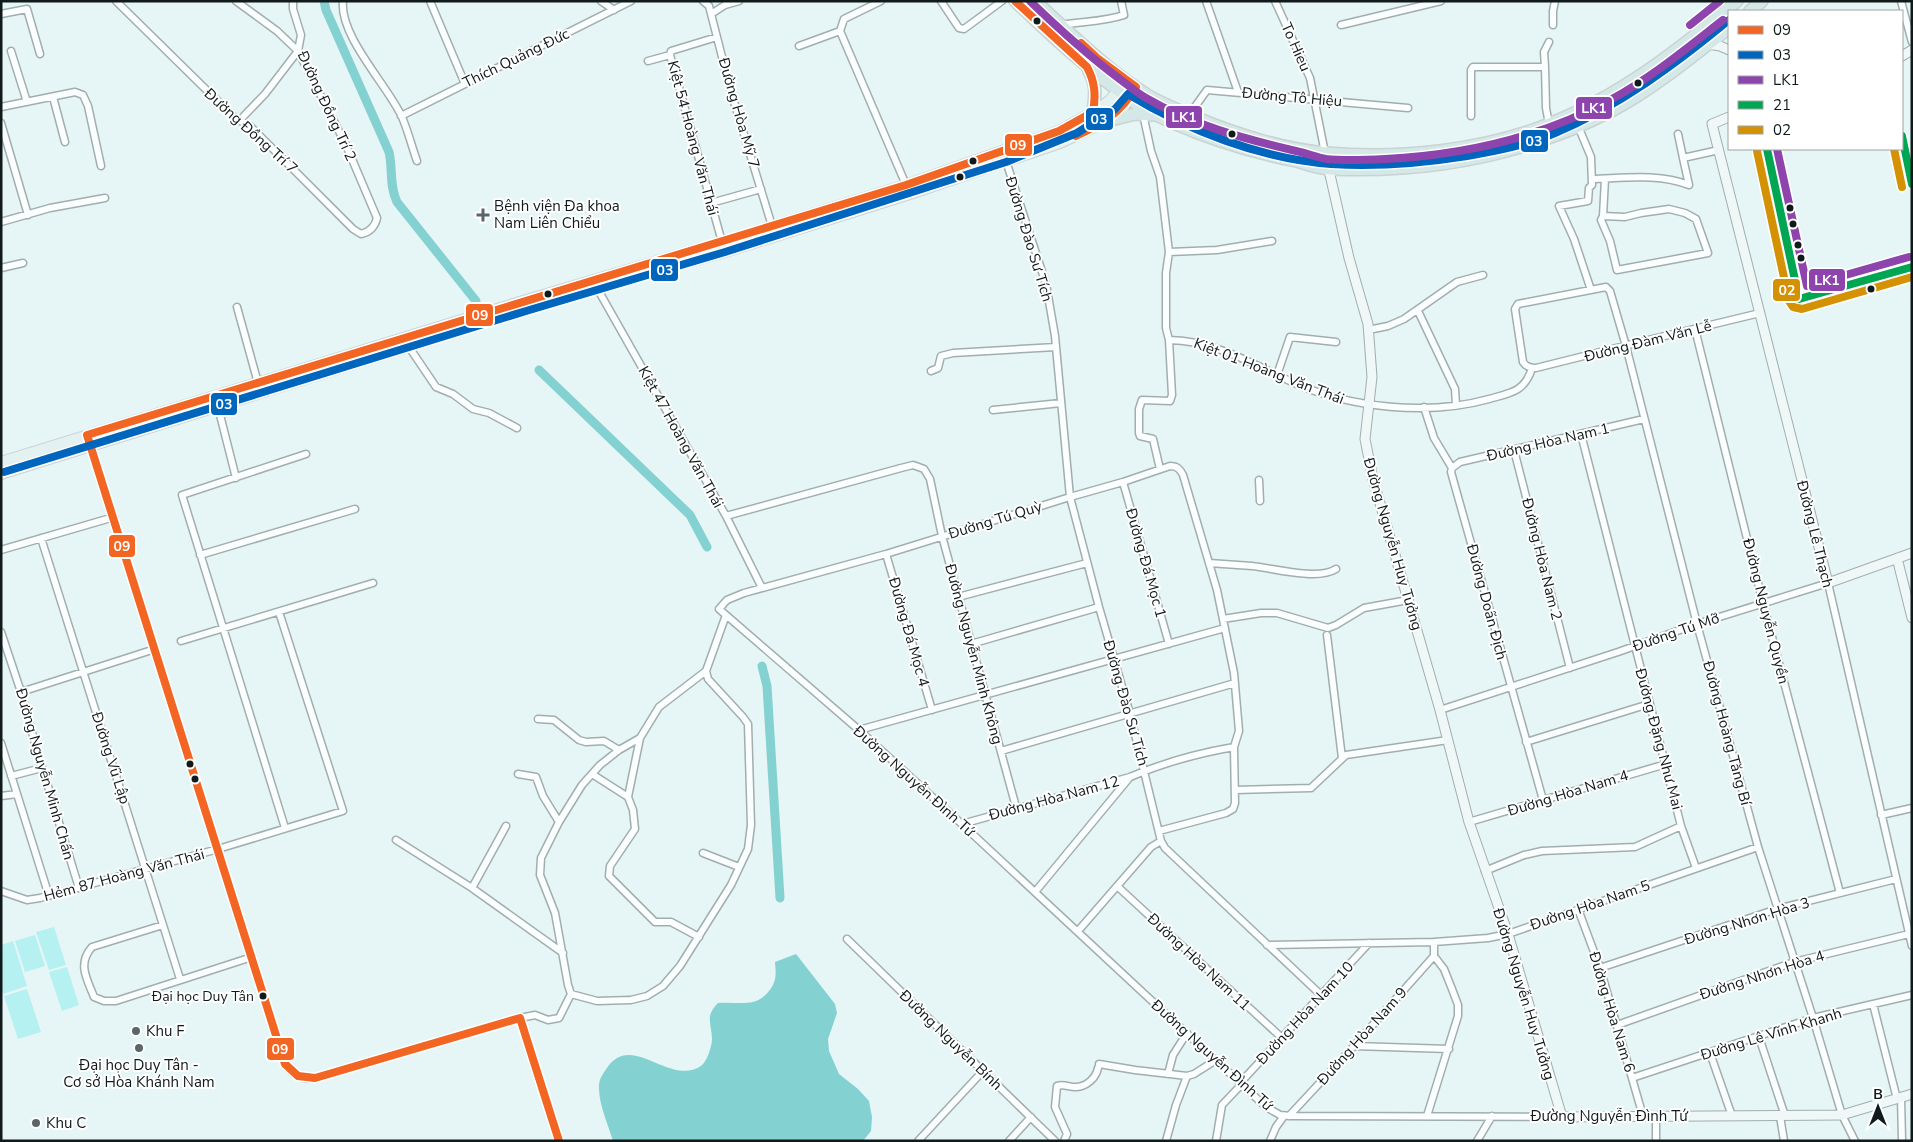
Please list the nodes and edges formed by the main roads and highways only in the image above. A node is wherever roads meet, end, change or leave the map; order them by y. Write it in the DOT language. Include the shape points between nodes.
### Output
graph roads {
  1 [pos="1015,1"];
  2 [pos="1035,1"];
  3 [pos="1735,4"];
  4 [pos="1728,29"];
  5 [pos="1087,67"];
  6 [pos="1126,80"];
  7 [pos="1136,87"];
  8 [pos="1118,90"];
  9 [pos="1129,99"];
  10 [pos="1093,112"];
  11 [pos="1162,117"];
  12 [pos="1107,120"];
  13 [pos="1451,148"];
  14 [pos="1453,163"];
  15 [pos="529,304"];
  16 [pos="1,462"];
  17 [pos="1,474"];
  1 -- 5 [label="highway"];
  2 -- 6 [label="highway"];
  3 -- 13 [label="highway" via="1634,80 1606,97 1550,124 1500,140"];
  4 -- 14 [label="highway" via="1650,88 1616,109 1524,147"];
  5 -- 8 [label="highway"];
  5 -- 10 [label="highway" via="1094,79"];
  6 -- 7 [label="highway"];
  6 -- 8 [label="main road"];
  7 -- 9 [label="main road"];
  7 -- 13 [label="highway" via="1220,128 1270,143 1325,153 1404,154"];
  8 -- 9 [label="highway"];
  8 -- 10 [label="main road"];
  9 -- 11 [label="highway"];
  9 -- 12 [label="main road"];
  10 -- 15 [label="main road" via="1059,131 906,184"];
  11 -- 12 [label="highway" via="1135,114"];
  11 -- 14 [label="highway" via="1216,140 1329,169"];
  12 -- 15 [label="main road" via="1060,143 910,194 725,252"];
  13 -- 14 [label="highway"];
  15 -- 16 [label="main road"];
  15 -- 17 [label="main road" via="409,347"];
}
